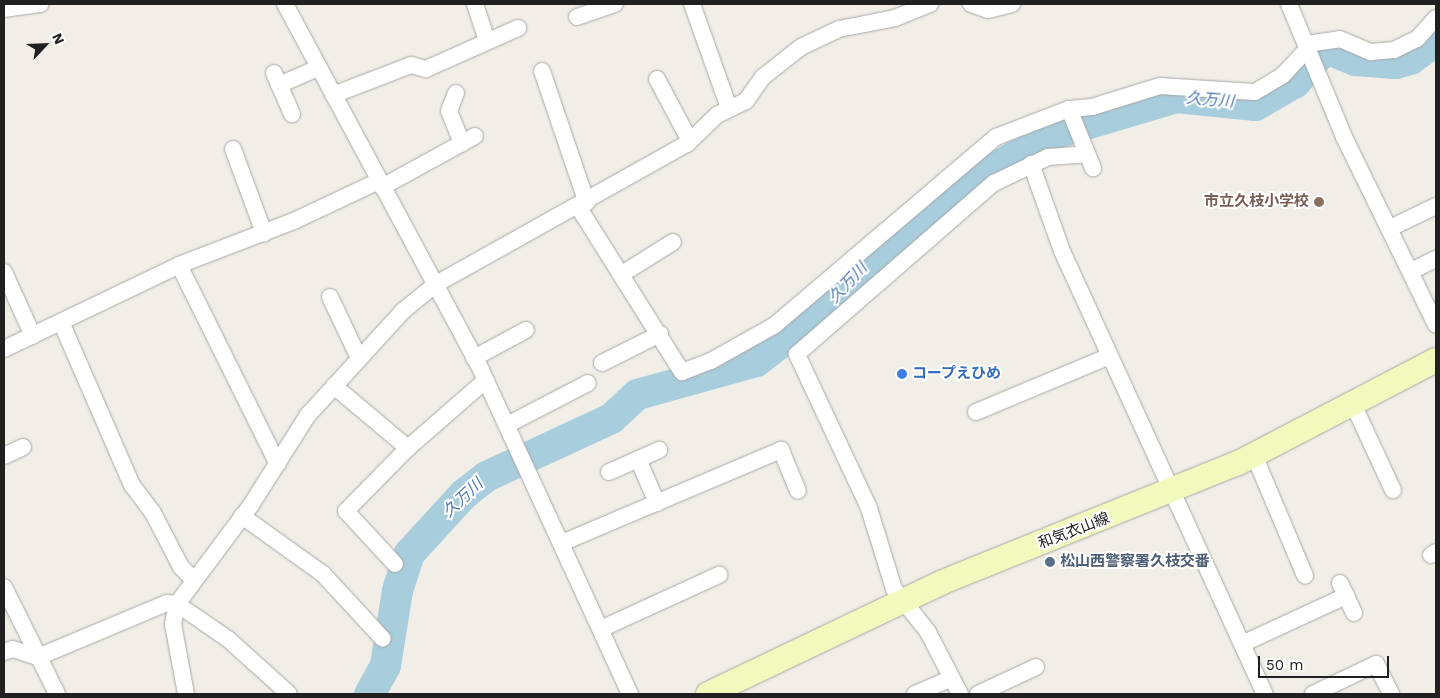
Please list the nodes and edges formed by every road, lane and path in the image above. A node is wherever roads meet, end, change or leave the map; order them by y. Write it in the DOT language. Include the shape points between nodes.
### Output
graph roads {
  1 [pos="41,4"];
  2 [pos="284,4"];
  3 [pos="475,4"];
  4 [pos="615,4"];
  5 [pos="692,4"];
  6 [pos="930,4"];
  7 [pos="970,4"];
  8 [pos="1012,4"];
  9 [pos="1289,4"];
  10 [pos="4,10"];
  11 [pos="577,17"];
  12 [pos="1436,18"];
  13 [pos="518,28"];
  14 [pos="486,41"];
  15 [pos="1309,57"];
  16 [pos="318,68"];
  17 [pos="542,71"];
  18 [pos="657,79"];
  19 [pos="456,93"];
  20 [pos="333,95"];
  21 [pos="729,108"];
  22 [pos="1070,112"];
  23 [pos="292,114"];
  24 [pos="690,141"];
  25 [pos="233,149"];
  26 [pos="1031,164"];
  27 [pos="380,184"];
  28 [pos="583,205"];
  29 [pos="1436,206"];
  30 [pos="1390,228"];
  31 [pos="264,232"];
  32 [pos="673,242"];
  33 [pos="1436,259"];
  34 [pos="179,265"];
  35 [pos="1411,271"];
  36 [pos="4,272"];
  37 [pos="622,274"];
  38 [pos="436,284"];
  39 [pos="330,297"];
  40 [pos="61,322"];
  41 [pos="1436,325"];
  42 [pos="526,330"];
  43 [pos="660,334"];
  44 [pos="33,336"];
  45 [pos="4,350"];
  46 [pos="1110,356"];
  47 [pos="360,358"];
  48 [pos="474,358"];
  49 [pos="1435,363"];
  50 [pos="602,364"];
  51 [pos="486,380"];
  52 [pos="588,383"];
  53 [pos="334,386"];
  54 [pos="1352,404"];
  55 [pos="976,412"];
  56 [pos="507,424"];
  57 [pos="23,447"];
  58 [pos="408,448"];
  59 [pos="658,450"];
  60 [pos="1254,455"];
  61 [pos="4,456"];
  62 [pos="638,459"];
  63 [pos="278,464"];
  64 [pos="609,472"];
  65 [pos="1393,490"];
  66 [pos="798,491"];
  67 [pos="1173,492"];
  68 [pos="657,503"];
  69 [pos="242,516"];
  70 [pos="564,542"];
  71 [pos="395,564"];
  72 [pos="719,576"];
  73 [pos="1305,576"];
  74 [pos="194,579"];
  75 [pos="4,587"];
  76 [pos="904,600"];
  77 [pos="177,604"];
  78 [pos="1354,613"];
  79 [pos="602,628"];
  80 [pos="383,639"];
  81 [pos="1242,644"];
  82 [pos="4,652"];
  83 [pos="38,656"];
  84 [pos="1036,667"];
  85 [pos="952,678"];
  86 [pos="57,694"];
  87 [pos="186,694"];
  88 [pos="289,694"];
  89 [pos="630,694"];
  90 [pos="708,694"];
  91 [pos="915,694"];
  92 [pos="960,694"];
  93 [pos="978,694"];
  94 [pos="1265,694"];
  95 [pos="1313,694"];
  96 [pos="1391,694"];
  1 -- 10 [label="street"];
  2 -- 16 [label="street"];
  3 -- 14 [label="street"];
  4 -- 11 [label="street"];
  5 -- 21 [label="street"];
  6 -- 21 [label="street" via="895,18 839,29 801,47 763,77 746,101"];
  7 -- 8 [label="street" via="988,10"];
  9 -- 15 [label="street"];
  12 -- 15 [label="street" via="1417,39 1394,50 1371,52 1340,39"];
  13 -- 14 [label="street"];
  14 -- 20 [label="street" via="426,69 411,65"];
  15 -- 22 [label="street" via="1255,92 1160,86"];
  15 -- 30 [label="street"];
  16 -- 20 [label="street"];
  16 -- 23 [label="street" via="276,79"];
  17 -- 28 [label="street"];
  18 -- 24 [label="street"];
  19 -- 27 [label="street" via="449,111 468,140"];
  20 -- 27 [label="street"];
  21 -- 24 [label="street"];
  22 -- 26 [label="street" via="1088,156 1067,153"];
  22 -- 43 [label="street" via="1019,126 976,151 775,325 742,346 682,372"];
  24 -- 28 [label="street"];
  25 -- 31 [label="street"];
  26 -- 46 [label="street" via="1062,251"];
  26 -- 76 [label="street" via="994,183 798,354 869,508 886,570"];
  27 -- 31 [label="street"];
  27 -- 38 [label="street"];
  28 -- 37 [label="street"];
  28 -- 38 [label="street"];
  29 -- 30 [label="street"];
  30 -- 35 [label="street"];
  31 -- 34 [label="street"];
  32 -- 37 [label="street"];
  33 -- 35 [label="street"];
  34 -- 40 [label="street"];
  34 -- 63 [label="street"];
  35 -- 41 [label="street"];
  36 -- 44 [label="street"];
  37 -- 43 [label="street"];
  38 -- 47 [label="street"];
  38 -- 48 [label="street"];
  39 -- 47 [label="street"];
  40 -- 44 [label="street"];
  40 -- 74 [label="street" via="132,485 153,513 181,567"];
  42 -- 48 [label="street"];
  43 -- 50 [label="street"];
  44 -- 45 [label="street"];
  46 -- 55 [label="street"];
  46 -- 67 [label="street"];
  47 -- 53 [label="street"];
  48 -- 51 [label="street"];
  49 -- 54 [label="main road, 和気衣山線"];
  51 -- 56 [label="street"];
  51 -- 58 [label="street"];
  52 -- 56 [label="street"];
  53 -- 58 [label="street"];
  53 -- 63 [label="street" via="308,416"];
  54 -- 60 [label="main road, 和気衣山線"];
  54 -- 65 [label="street"];
  56 -- 70 [label="street"];
  57 -- 61 [label="street"];
  58 -- 71 [label="street" via="346,511"];
  59 -- 62 [label="street"];
  60 -- 67 [label="main road, 和気衣山線"];
  60 -- 73 [label="street"];
  62 -- 64 [label="street"];
  62 -- 68 [label="street"];
  63 -- 69 [label="street"];
  66 -- 68 [label="street" via="781,450"];
  67 -- 76 [label="main road, 和気衣山線"];
  67 -- 81 [label="street"];
  68 -- 70 [label="street"];
  69 -- 74 [label="street"];
  69 -- 80 [label="street" via="323,574"];
  70 -- 79 [label="street"];
  72 -- 79 [label="street"];
  74 -- 77 [label="street"];
  75 -- 83 [label="street"];
  76 -- 85 [label="street" via="928,632"];
  76 -- 90 [label="main road, 和気衣山線"];
  77 -- 83 [label="street" via="166,603"];
  77 -- 87 [label="street" via="173,624"];
  77 -- 88 [label="street" via="228,639"];
  78 -- 81 [label="street" via="1343,589"];
  79 -- 89 [label="street"];
  81 -- 94 [label="street"];
  82 -- 83 [label="street" via="13,649"];
  83 -- 86 [label="street"];
  84 -- 93 [label="street"];
  85 -- 91 [label="street"];
  85 -- 92 [label="street"];
  95 -- 96 [label="street" via="1328,678 1376,664"];
}
